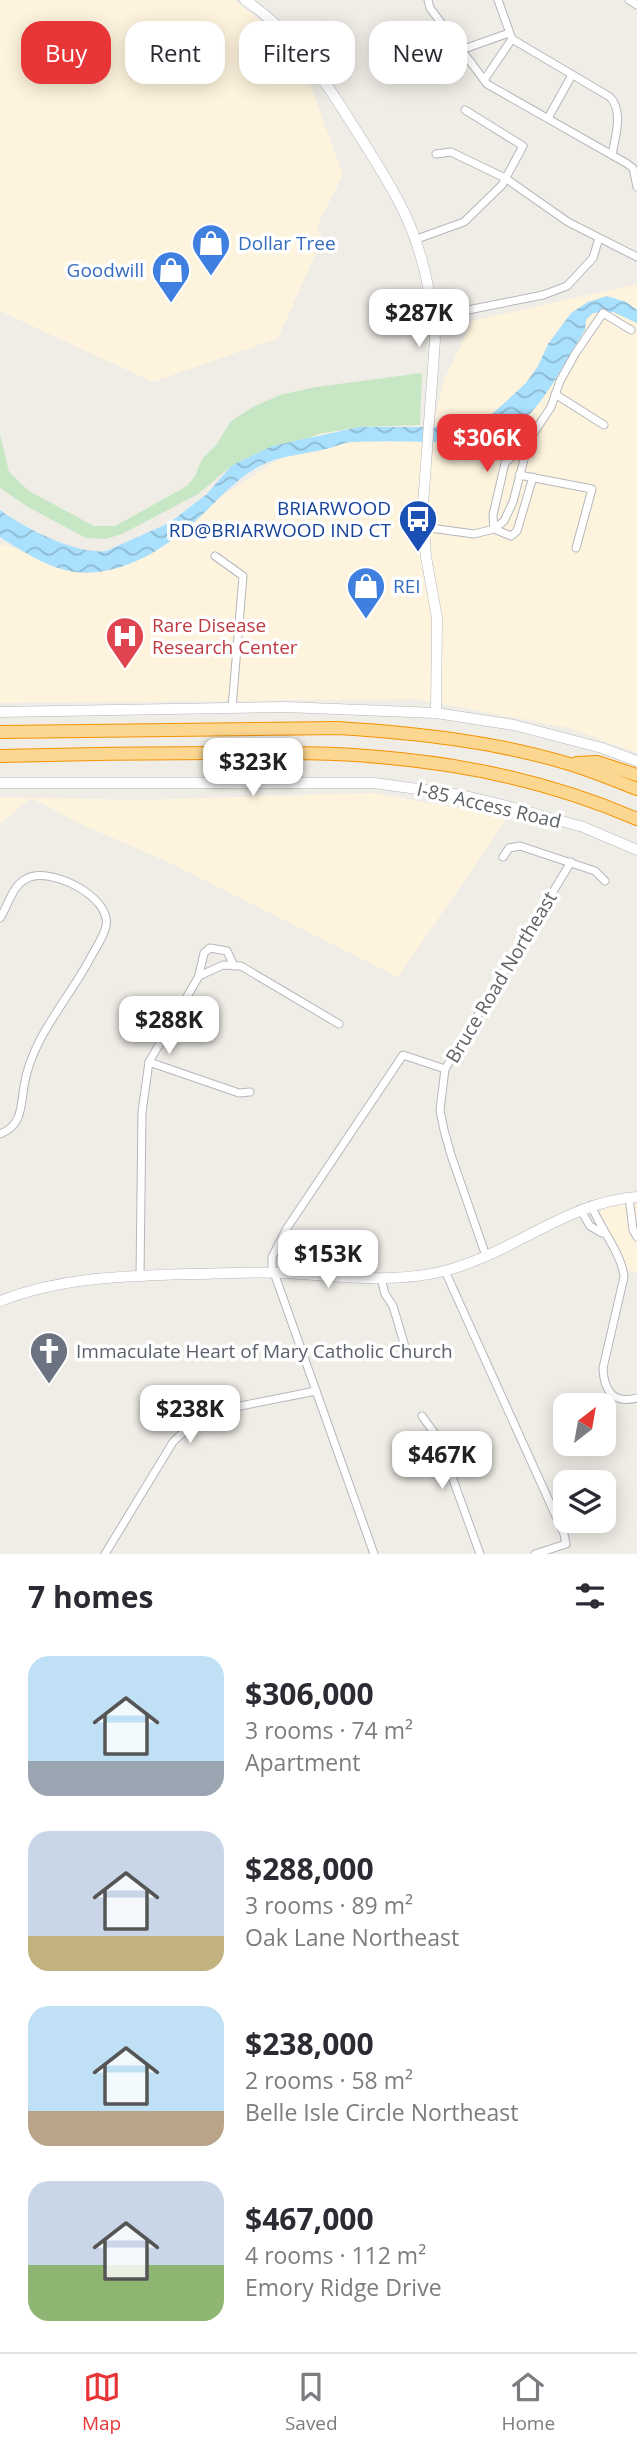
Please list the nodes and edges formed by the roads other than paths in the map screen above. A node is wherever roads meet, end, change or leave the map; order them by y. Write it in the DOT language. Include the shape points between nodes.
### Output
graph roads {
  1 [pos="245,0"];
  2 [pos="428,0"];
  3 [pos="498,0"];
  4 [pos="629,0"];
  5 [pos="637,5"];
  6 [pos="440,21"];
  7 [pos="510,36"];
  8 [pos="467,48"];
  9 [pos="467,58"];
  10 [pos="572,75"];
  11 [pos="484,80"];
  12 [pos="466,110"];
  13 [pos="548,118"];
  14 [pos="436,154"];
  15 [pos="612,155"];
  16 [pos="505,178"];
  17 [pos="637,187"];
  18 [pos="600,239"];
  19 [pos="414,240"];
  20 [pos="637,257"];
  21 [pos="433,317"];
  22 [pos="631,330"];
  23 [pos="555,394"];
  24 [pos="604,425"];
  25 [pos="530,440"];
  26 [pos="519,475"];
  27 [pos="533,477"];
  28 [pos="423,527"];
  29 [pos="494,530"];
  30 [pos="576,548"];
  31 [pos="215,556"];
  32 [pos="232,708"];
  33 [pos="0,712"];
  34 [pos="436,713"];
  35 [pos="0,732"];
  36 [pos="0,756"];
  37 [pos="637,761"];
  38 [pos="569,764"];
  39 [pos="637,775"];
  40 [pos="0,783"];
  41 [pos="637,789"];
  42 [pos="620,811"];
  43 [pos="637,819"];
  44 [pos="637,825"];
  45 [pos="637,850"];
  46 [pos="503,857"];
  47 [pos="571,862"];
  48 [pos="605,881"];
  49 [pos="0,918"];
  50 [pos="234,966"];
  51 [pos="199,976"];
  52 [pos="339,1024"];
  53 [pos="149,1062"];
  54 [pos="445,1069"];
  55 [pos="250,1092"];
  56 [pos="0,1134"];
  57 [pos="633,1197"];
  58 [pos="585,1207"];
  59 [pos="637,1237"];
  60 [pos="486,1256"];
  61 [pos="445,1270"];
  62 [pos="274,1272"];
  63 [pos="140,1276"];
  64 [pos="381,1278"];
  65 [pos="0,1301"];
  66 [pos="406,1350"];
  67 [pos="316,1391"];
  68 [pos="637,1398"];
  69 [pos="422,1416"];
  70 [pos="105,1554"];
  71 [pos="374,1554"];
  72 [pos="480,1554"];
  73 [pos="535,1554"];
  1 -- 19 [label="main road" via="286,32 331,92 390,185"];
  2 -- 6 [label="street"];
  3 -- 7 [label="street"];
  4 -- 5 [label="street"];
  7 -- 8 [label="street"];
  7 -- 10 [label="street"];
  7 -- 11 [label="street"];
  9 -- 11 [label="street"];
  10 -- 13 [label="street"];
  10 -- 15 [label="street" via="615,103 618,112"];
  11 -- 13 [label="street"];
  12 -- 16 [label="street" via="523,146"];
  13 -- 15 [label="street"];
  14 -- 16 [label="street" via="452,152"];
  15 -- 17 [label="street" via="633,168"];
  16 -- 18 [label="street"];
  16 -- 19 [label="street" via="464,222"];
  18 -- 20 [label="street"];
  18 -- 21 [label="street" via="593,258 567,286"];
  19 -- 21 [label="main road"];
  21 -- 28 [label="main road"];
  22 -- 23 [label="street" via="603,313"];
  23 -- 24 [label="street"];
  23 -- 25 [label="street"];
  25 -- 26 [label="street"];
  25 -- 29 [label="street" via="505,463"];
  26 -- 27 [label="street"];
  26 -- 29 [label="street" via="513,502"];
  27 -- 29 [label="street" via="517,531 511,536"];
  27 -- 30 [label="street" via="592,489"];
  28 -- 29 [label="street" via="474,534"];
  28 -- 34 [label="main road" via="437,618"];
  31 -- 32 [label="street" via="243,576"];
  32 -- 33 [label="main road"];
  32 -- 34 [label="main road"];
  34 -- 37 [label="main road" via="514,725"];
  35 -- 38 [label="highway" via="338,728 441,737"];
  36 -- 42 [label="highway" via="304,753 379,757 502,776"];
  38 -- 39 [label="highway" via="597,762"];
  38 -- 41 [label="highway"];
  40 -- 45 [label="main road, I-85 Access Road" via="374,783 499,804 583,827"];
  42 -- 43 [label="highway"];
  42 -- 44 [label="highway"];
  46 -- 47 [label="street" via="509,848 520,846"];
  47 -- 48 [label="street" via="595,871"];
  47 -- 54 [label="street, Bruce Road Northeast"];
  49 -- 56 [label="street" via="24,880 43,875 69,883 96,900 106,924 81,976 34,1051 18,1120"];
  50 -- 51 [label="street" via="223,965"];
  50 -- 51 [label="street" via="227,951 210,948 204,953"];
  50 -- 52 [label="street"];
  51 -- 53 [label="street"];
  53 -- 55 [label="street" via="239,1093"];
  53 -- 63 [label="street" via="142,1112"];
  54 -- 60 [label="street, Bruce Road Northeast" via="440,1110 444,1130"];
  54 -- 62 [label="street" via="403,1055 287,1228 272,1257"];
  57 -- 58 [label="main road"];
  57 -- 59 [label="street"];
  58 -- 60 [label="main road"];
  58 -- 68 [label="street" via="590,1226 604,1234 618,1256 624,1277 603,1378 614,1396 625,1401"];
  60 -- 61 [label="main road"];
  61 -- 64 [label="main road"];
  61 -- 73 [label="street" via="559,1521 566,1544"];
  62 -- 63 [label="main road"];
  62 -- 64 [label="main road"];
  62 -- 67 [label="street"];
  63 -- 65 [label="main road" via="75,1280"];
  64 -- 66 [label="street"];
  67 -- 70 [label="street" via="215,1411 190,1426 173,1443"];
  67 -- 71 [label="street"];
  69 -- 72 [label="street" via="438,1438"];
}
